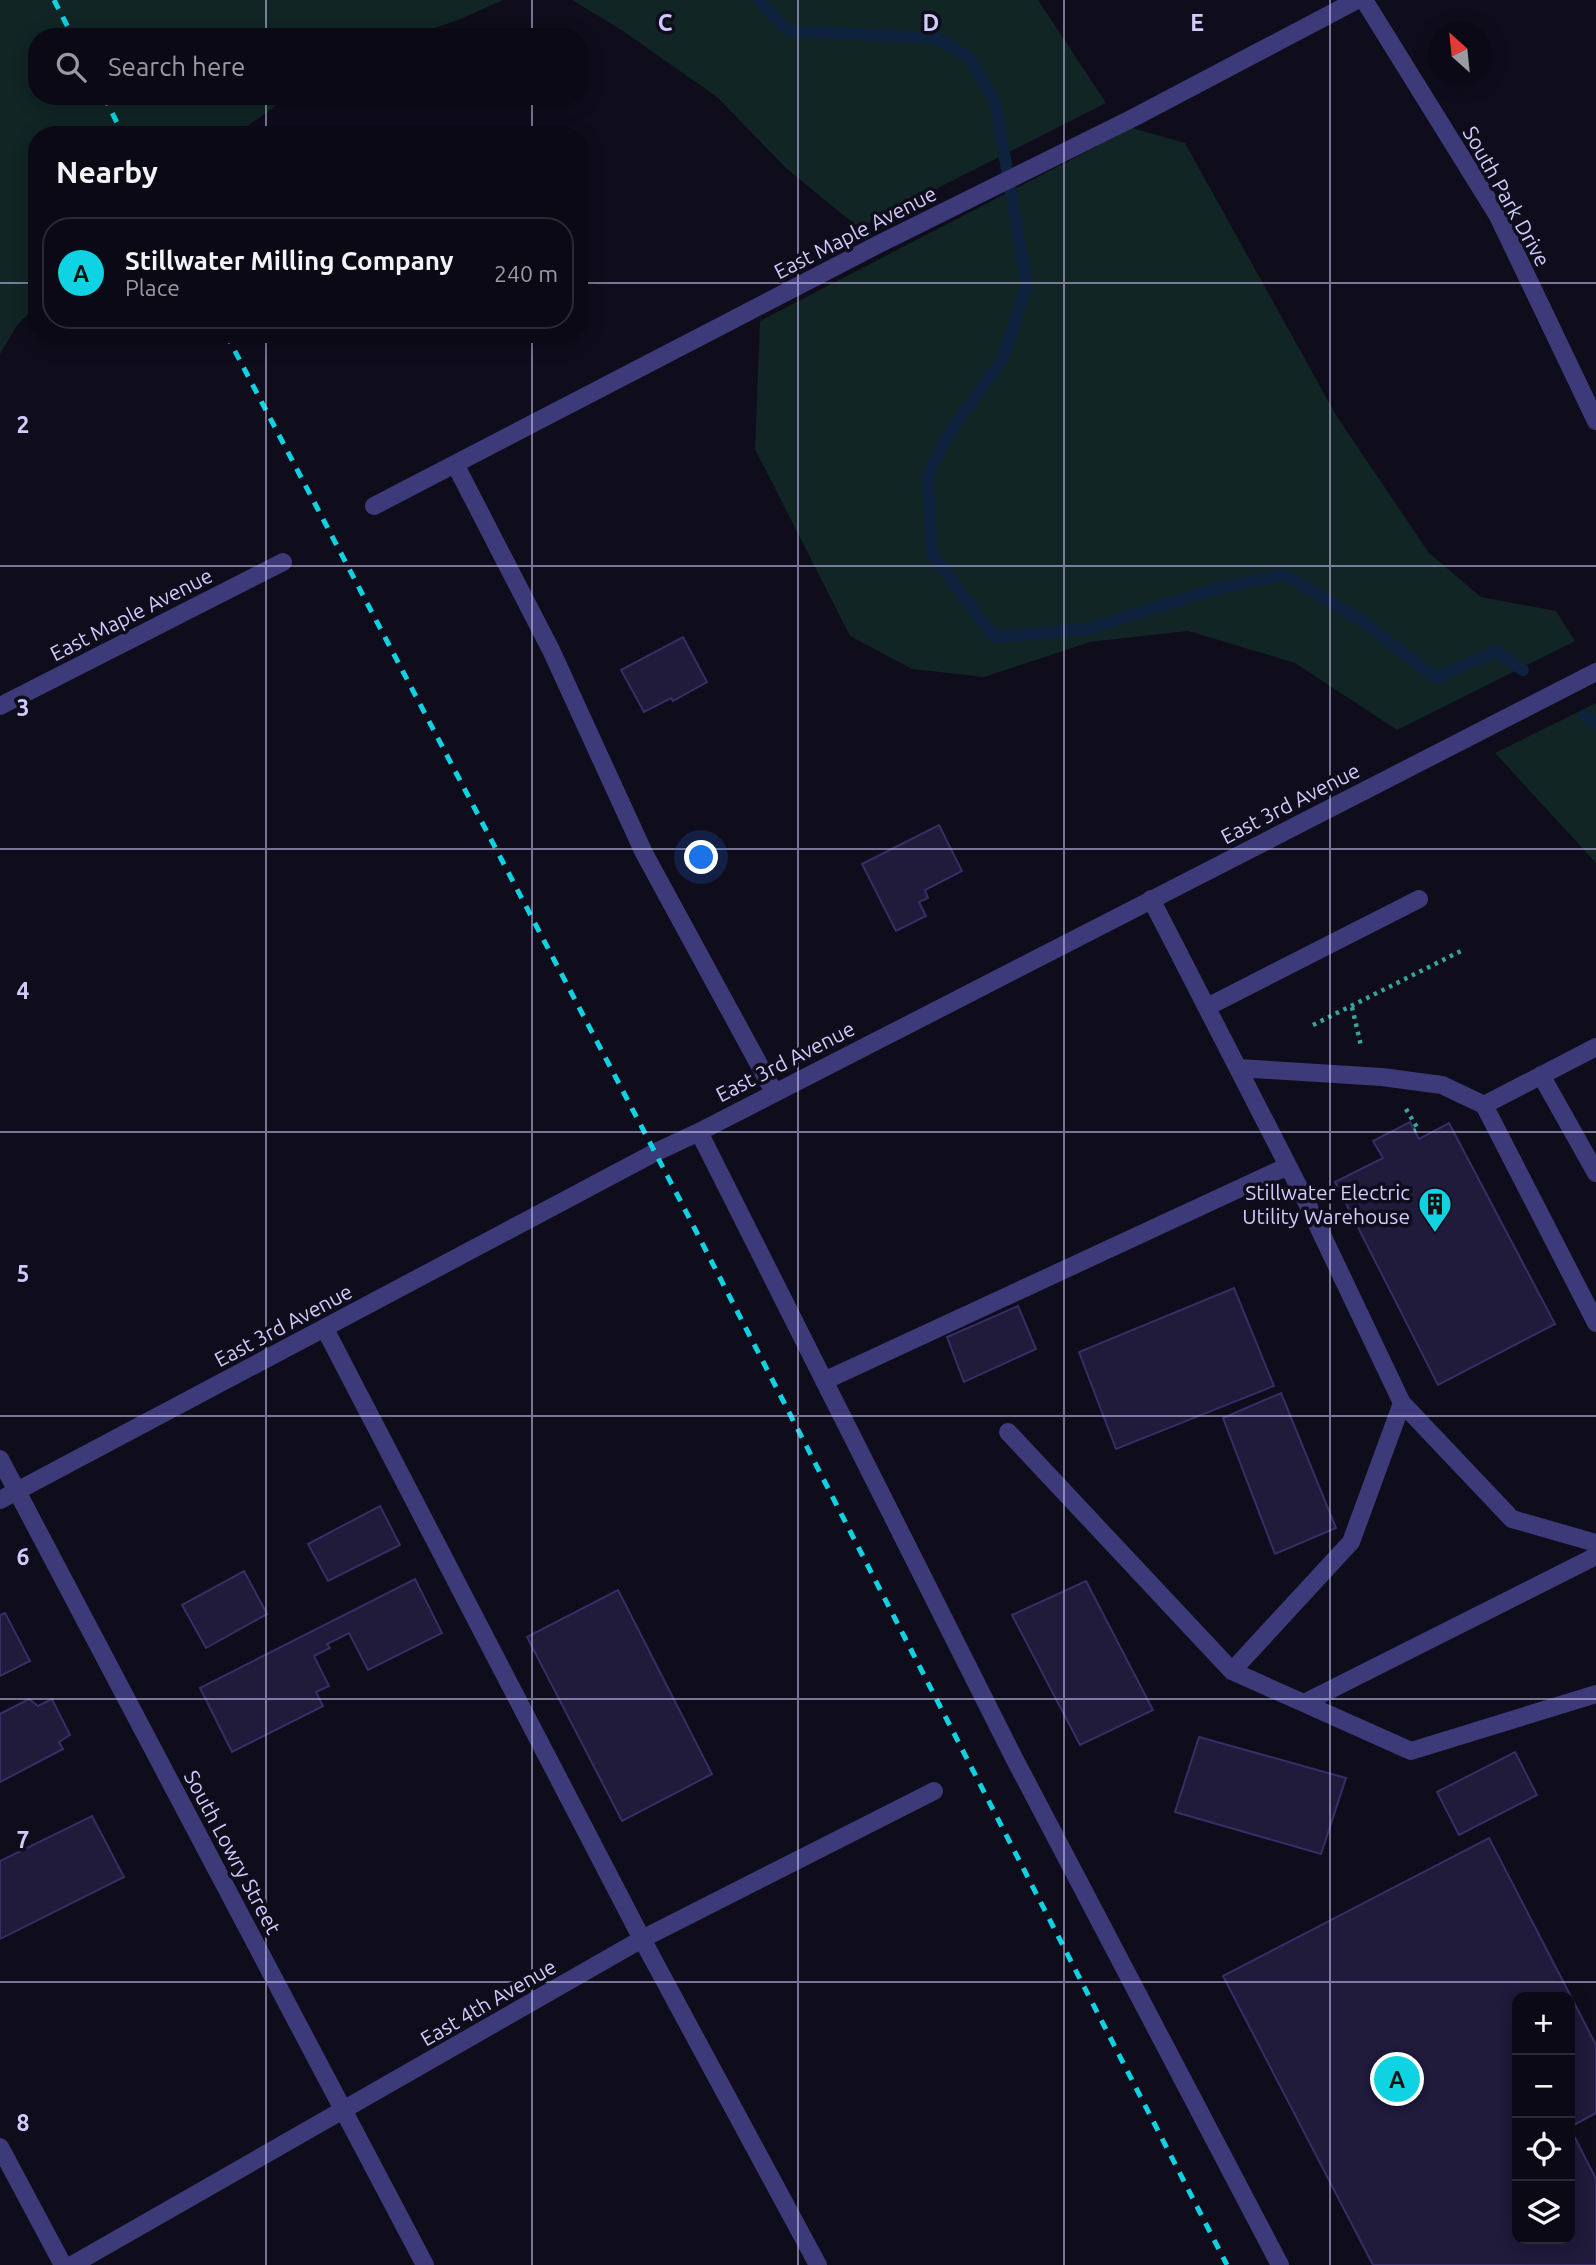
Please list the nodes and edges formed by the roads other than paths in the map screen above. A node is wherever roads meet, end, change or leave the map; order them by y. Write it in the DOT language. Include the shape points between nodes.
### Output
graph roads {
  1 [pos="1357,0"];
  2 [pos="1364,0"];
  3 [pos="1596,421"];
  4 [pos="455,464"];
  5 [pos="374,506"];
  6 [pos="282,562"];
  7 [pos="1596,672"];
  8 [pos="0,706"];
  9 [pos="1151,899"];
  10 [pos="1419,899"];
  11 [pos="1207,1007"];
  12 [pos="1596,1047"];
  13 [pos="1238,1068"];
  14 [pos="1541,1075"];
  15 [pos="774,1093"];
  16 [pos="1485,1105"];
  17 [pos="699,1132"];
  18 [pos="1288,1166"];
  19 [pos="1596,1173"];
  20 [pos="1596,1323"];
  21 [pos="325,1329"];
  22 [pos="824,1381"];
  23 [pos="1402,1402"];
  24 [pos="1008,1432"];
  25 [pos="0,1460"];
  26 [pos="17,1492"];
  27 [pos="0,1500"];
  28 [pos="1596,1543"];
  29 [pos="1596,1556"];
  30 [pos="1232,1671"];
  31 [pos="1596,1694"];
  32 [pos="1304,1703"];
  33 [pos="934,1791"];
  34 [pos="642,1940"];
  35 [pos="343,2112"];
  36 [pos="0,2147"];
  37 [pos="63,2265"];
  38 [pos="72,2265"];
  39 [pos="425,2265"];
  40 [pos="818,2265"];
  41 [pos="1280,2265"];
  1 -- 4 [label="street, East Maple Avenue"];
  2 -- 3 [label="street, South Park Drive" via="1498,216"];
  4 -- 5 [label="street, East Maple Avenue"];
  4 -- 15 [label="street" via="551,650 645,853"];
  6 -- 8 [label="street, East Maple Avenue"];
  7 -- 9 [label="street, East 3rd Avenue"];
  9 -- 11 [label="street"];
  9 -- 15 [label="street, East 3rd Avenue"];
  10 -- 11 [label="street"];
  11 -- 13 [label="street"];
  12 -- 14 [label="street"];
  13 -- 16 [label="street" via="1442,1085"];
  13 -- 18 [label="street"];
  14 -- 16 [label="street"];
  14 -- 19 [label="street"];
  15 -- 17 [label="street, East 3rd Avenue"];
  16 -- 20 [label="street"];
  17 -- 21 [label="street, East 3rd Avenue"];
  17 -- 22 [label="street"];
  18 -- 22 [label="street"];
  18 -- 23 [label="street"];
  21 -- 26 [label="street, East 3rd Avenue"];
  21 -- 34 [label="street"];
  22 -- 41 [label="street" via="1013,1756"];
  23 -- 28 [label="street" via="1512,1519"];
  23 -- 30 [label="street" via="1350,1542"];
  24 -- 30 [label="street"];
  25 -- 26 [label="street, South Lowry Street"];
  26 -- 27 [label="street, East 3rd Avenue"];
  26 -- 35 [label="street, South Lowry Street"];
  29 -- 32 [label="street"];
  30 -- 32 [label="street"];
  31 -- 32 [label="street" via="1411,1751"];
  33 -- 34 [label="street, East 4th Avenue"];
  34 -- 35 [label="street, East 4th Avenue"];
  34 -- 40 [label="street"];
  35 -- 38 [label="street, East 4th Avenue"];
  35 -- 39 [label="street, South Lowry Street"];
  36 -- 37 [label="street"];
}
